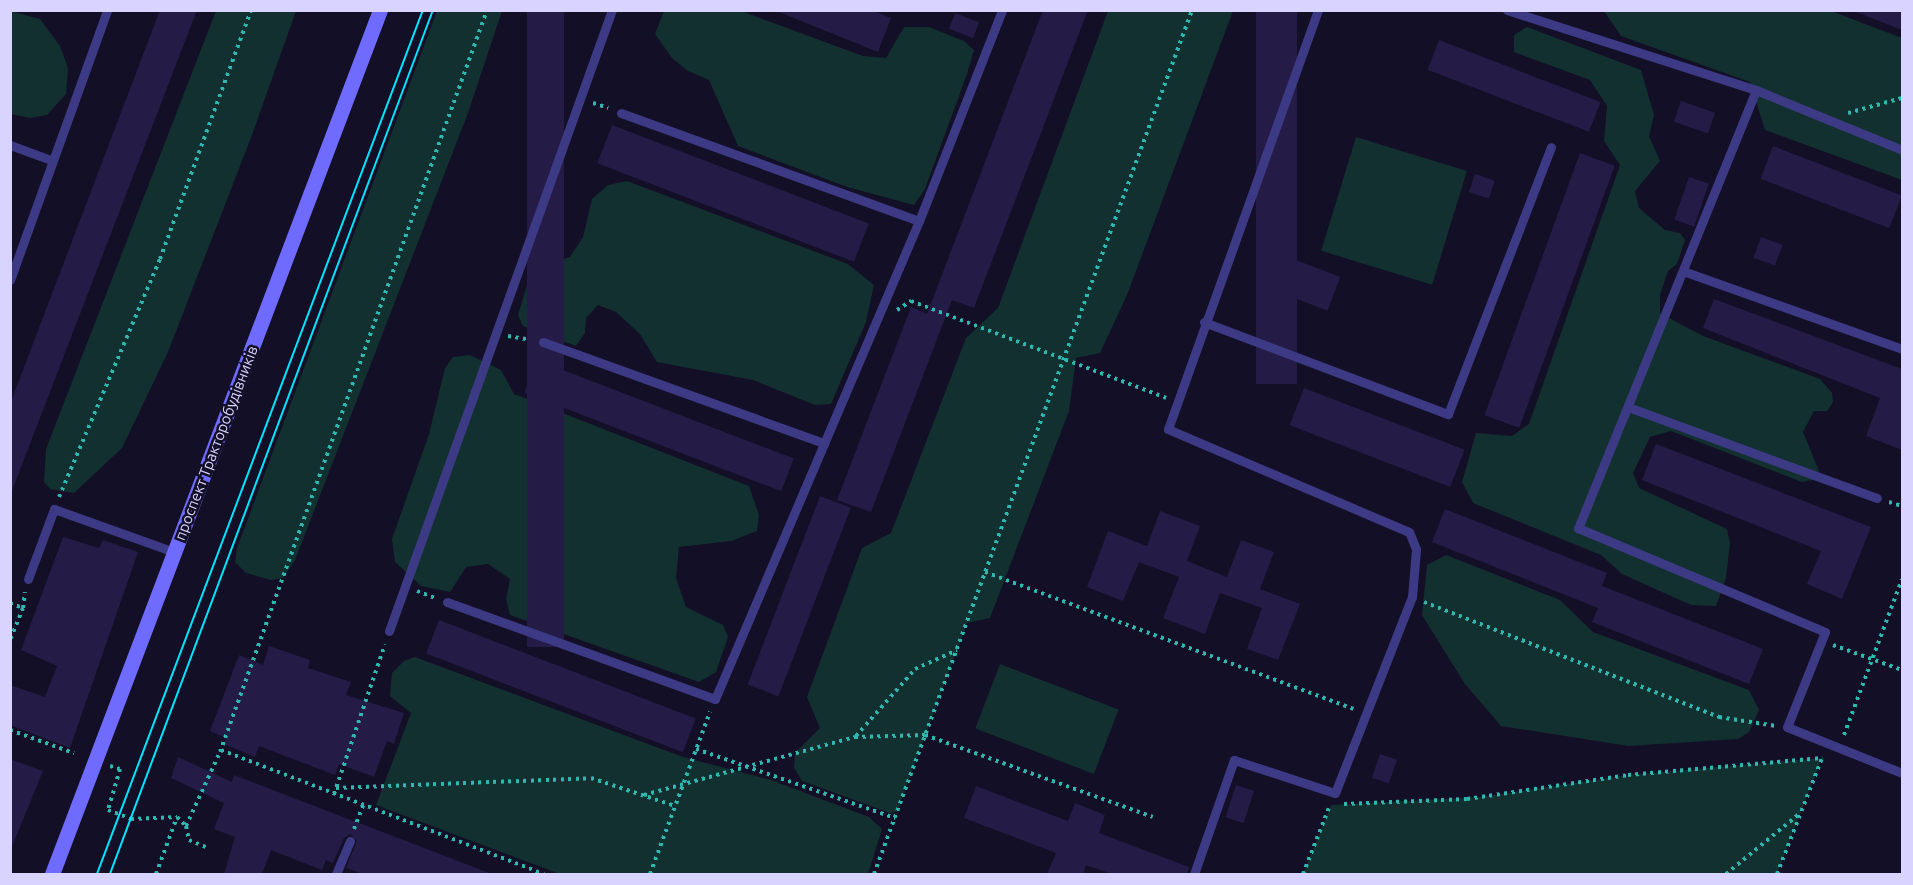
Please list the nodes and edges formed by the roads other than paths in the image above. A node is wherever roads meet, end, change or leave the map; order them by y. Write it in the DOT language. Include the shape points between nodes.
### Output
graph roads {
  1 [pos="107,10"];
  2 [pos="380,10"];
  3 [pos="612,10"];
  4 [pos="1002,10"];
  5 [pos="1318,10"];
  6 [pos="1508,10"];
  7 [pos="1756,90"];
  8 [pos="621,113"];
  9 [pos="10,145"];
  10 [pos="1551,147"];
  11 [pos="1902,150"];
  12 [pos="51,160"];
  13 [pos="919,221"];
  14 [pos="1683,271"];
  15 [pos="10,280"];
  16 [pos="1204,322"];
  17 [pos="543,342"];
  18 [pos="1902,350"];
  19 [pos="1628,407"];
  20 [pos="824,443"];
  21 [pos="1877,498"];
  22 [pos="174,552"];
  23 [pos="28,579"];
  24 [pos="447,602"];
  25 [pos="389,631"];
  26 [pos="1902,772"];
  27 [pos="350,841"];
  28 [pos="52,874"];
  29 [pos="336,874"];
  30 [pos="1194,874"];
  1 -- 12 [label="lane"];
  2 -- 22 [label="street, проспект Тракторобудівників"];
  3 -- 25 [label="lane"];
  4 -- 13 [label="lane"];
  5 -- 16 [label="lane"];
  6 -- 7 [label="lane"];
  7 -- 11 [label="lane"];
  7 -- 14 [label="lane"];
  8 -- 13 [label="lane"];
  9 -- 12 [label="lane"];
  10 -- 16 [label="lane" via="1449,414"];
  12 -- 15 [label="lane"];
  13 -- 20 [label="lane"];
  14 -- 18 [label="lane"];
  14 -- 19 [label="lane"];
  16 -- 30 [label="lane" via="1168,429 1409,532 1416,549 1412,597 1335,793 1234,760"];
  17 -- 20 [label="lane"];
  19 -- 21 [label="lane"];
  19 -- 26 [label="lane" via="1578,528 1825,632 1787,727"];
  20 -- 24 [label="lane" via="715,699"];
  22 -- 23 [label="lane" via="54,508"];
  22 -- 28 [label="street, проспект Тракторобудівників"];
  27 -- 29 [label="lane"];
}
